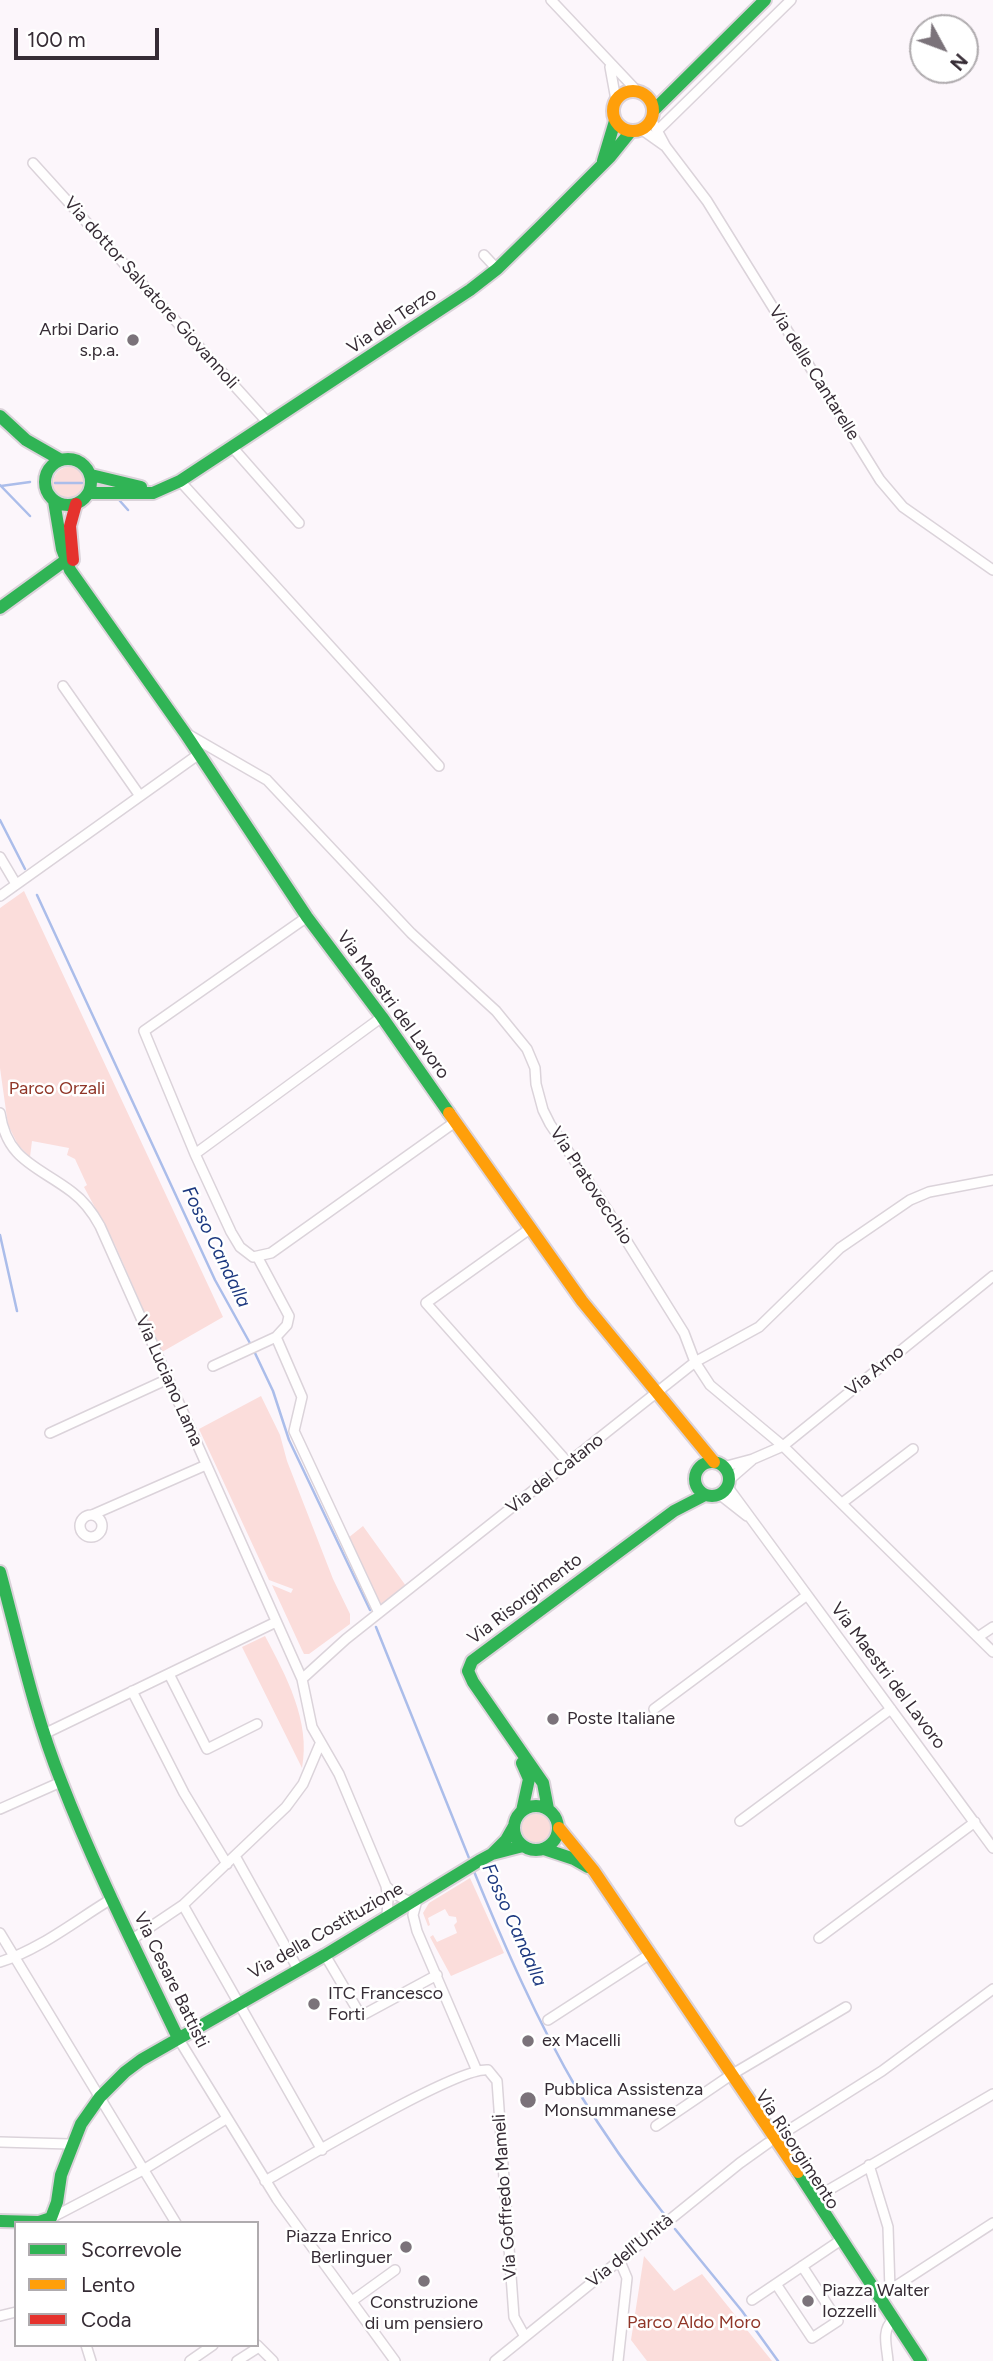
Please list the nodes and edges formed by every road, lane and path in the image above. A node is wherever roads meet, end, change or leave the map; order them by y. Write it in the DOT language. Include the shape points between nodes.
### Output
graph roads {
  1 [pos="551,0"];
  2 [pos="765,0"];
  3 [pos="791,0"];
  4 [pos="610,65"];
  5 [pos="684,81"];
  6 [pos="698,90"];
  7 [pos="641,94"];
  8 [pos="616,100"];
  9 [pos="654,120"];
  10 [pos="615,121"];
  11 [pos="636,130"];
  12 [pos="666,147"];
  13 [pos="33,163"];
  14 [pos="602,164"];
  15 [pos="484,255"];
  16 [pos="497,269"];
  17 [pos="0,416"];
  18 [pos="269,424"];
  19 [pos="26,440"];
  20 [pos="233,447"];
  21 [pos="61,460"];
  22 [pos="48,472"];
  23 [pos="91,475"];
  24 [pos="180,481"];
  25 [pos="166,487"];
  26 [pos="89,494"];
  27 [pos="54,501"];
  28 [pos="76,504"];
  29 [pos="299,523"];
  30 [pos="66,560"];
  31 [pos="993,570"];
  32 [pos="82,587"];
  33 [pos="0,608"];
  34 [pos="63,686"];
  35 [pos="185,733"];
  36 [pos="199,754"];
  37 [pos="439,766"];
  38 [pos="140,796"];
  39 [pos="0,857"];
  40 [pos="17,883"];
  41 [pos="0,896"];
  42 [pos="307,917"];
  43 [pos="382,1017"];
  44 [pos="0,1113"];
  45 [pos="455,1122"];
  46 [pos="195,1154"];
  47 [pos="993,1180"];
  48 [pos="531,1228"];
  49 [pos="258,1258"];
  50 [pos="993,1276"];
  51 [pos="273,1338"];
  52 [pos="695,1362"];
  53 [pos="213,1366"];
  54 [pos="168,1379"];
  55 [pos="658,1392"];
  56 [pos="50,1433"];
  57 [pos="688,1433"];
  58 [pos="783,1446"];
  59 [pos="913,1450"];
  60 [pos="753,1459"];
  61 [pos="569,1464"];
  62 [pos="206,1465"];
  63 [pos="719,1465"];
  64 [pos="699,1468"];
  65 [pos="695,1485"];
  66 [pos="725,1487"];
  67 [pos="705,1495"];
  68 [pos="842,1503"];
  69 [pos="674,1511"];
  70 [pos="92,1516"];
  71 [pos="0,1572"];
  72 [pos="806,1596"];
  73 [pos="379,1613"];
  74 [pos="276,1622"];
  75 [pos="993,1627"];
  76 [pos="978,1637"];
  77 [pos="993,1652"];
  78 [pos="169,1674"];
  79 [pos="302,1679"];
  80 [pos="132,1691"];
  81 [pos="654,1709"];
  82 [pos="891,1709"];
  83 [pos="257,1724"];
  84 [pos="44,1734"];
  85 [pos="511,1740"];
  86 [pos="320,1744"];
  87 [pos="61,1782"];
  88 [pos="0,1809"];
  89 [pos="548,1809"];
  90 [pos="522,1811"];
  91 [pos="740,1821"];
  92 [pos="975,1822"];
  93 [pos="514,1826"];
  94 [pos="559,1828"];
  95 [pos="523,1846"];
  96 [pos="993,1848"];
  97 [pos="544,1849"];
  98 [pos="492,1854"];
  99 [pos="235,1856"];
  100 [pos="227,1864"];
  101 [pos="594,1871"];
  102 [pos="386,1885"];
  103 [pos="113,1898"];
  104 [pos="413,1903"];
  105 [pos="183,1905"];
  106 [pos="387,1916"];
  107 [pos="0,1933"];
  108 [pos="353,1937"];
  109 [pos="818,1938"];
  110 [pos="131,1940"];
  111 [pos="650,1954"];
  112 [pos="326,1955"];
  113 [pos="15,1958"];
  114 [pos="0,1962"];
  115 [pos="298,1969"];
  116 [pos="437,1975"];
  117 [pos="993,1989"];
  118 [pos="239,2003"];
  119 [pos="846,2007"];
  120 [pos="548,2020"];
  121 [pos="178,2039"];
  122 [pos="477,2071"];
  123 [pos="734,2080"];
  124 [pos="993,2094"];
  125 [pos="98,2097"];
  126 [pos="226,2119"];
  127 [pos="656,2126"];
  128 [pos="772,2141"];
  129 [pos="0,2142"];
  130 [pos="70,2144"];
  131 [pos="323,2150"];
  132 [pos="869,2165"];
  133 [pos="143,2170"];
  134 [pos="265,2181"];
  135 [pos="815,2198"];
  136 [pos="52,2220"];
  137 [pos="175,2221"];
  138 [pos="830,2222"];
  139 [pos="993,2223"];
  140 [pos="840,2238"];
  141 [pos="619,2259"];
  142 [pos="802,2266"];
  143 [pos="395,2270"];
  144 [pos="776,2284"];
  145 [pos="885,2294"];
  146 [pos="752,2300"];
  147 [pos="352,2301"];
  148 [pos="893,2320"];
  149 [pos="524,2335"];
  150 [pos="210,2347"];
  151 [pos="257,2347"];
  152 [pos="259,2347"];
  153 [pos="190,2361"];
  154 [pos="237,2361"];
  155 [pos="273,2361"];
  156 [pos="395,2361"];
  157 [pos="495,2361"];
  158 [pos="618,2361"];
  159 [pos="888,2361"];
  160 [pos="920,2361"];
  1 -- 4 [label="street"];
  2 -- 5 [label="main road"];
  3 -- 6 [label="street"];
  4 -- 7 [label="street"];
  4 -- 8 [label="street"];
  5 -- 6 [label="street"];
  5 -- 7 [label="main road"];
  5 -- 9 [label="main road"];
  6 -- 9 [label="street" via="665,125"];
  7 -- 8 [label="main road" via="623,93"];
  7 -- 9 [label="main road" via="651,103"];
  8 -- 10 [label="main road"];
  9 -- 11 [label="main road"];
  9 -- 12 [label="street, Via delle Cantarelle"];
  10 -- 11 [label="main road" via="620,127"];
  10 -- 14 [label="main road"];
  11 -- 12 [label="street, Via delle Cantarelle"];
  11 -- 14 [label="main road, Via del Terzo"];
  12 -- 31 [label="street, Via delle Cantarelle" via="708,201 880,480 903,507"];
  13 -- 18 [label="street, Via dottor Salvatore Giovannoli"];
  14 -- 16 [label="main road, Via del Terzo"];
  15 -- 16 [label="street"];
  16 -- 18 [label="main road, Via del Terzo"];
  17 -- 19 [label="main road"];
  18 -- 20 [label="main road, Via del Terzo"];
  19 -- 21 [label="main road"];
  19 -- 22 [label="main road"];
  20 -- 24 [label="main road, Via del Terzo"];
  20 -- 29 [label="street"];
  21 -- 22 [label="main road"];
  21 -- 23 [label="main road" via="76,460"];
  22 -- 27 [label="main road" via="46,488"];
  23 -- 25 [label="main road" via="141,488"];
  23 -- 26 [label="main road"];
  24 -- 25 [label="main road, Via del Terzo"];
  24 -- 37 [label="street"];
  25 -- 26 [label="main road" via="142,494"];
  26 -- 28 [label="main road"];
  27 -- 28 [label="main road"];
  27 -- 30 [label="main road"];
  28 -- 32 [label="main road" via="71,548"];
  30 -- 32 [label="main road"];
  30 -- 33 [label="main road"];
  32 -- 35 [label="main road, Via Maestri del Lavoro"];
  34 -- 38 [label="street"];
  35 -- 36 [label="main road, Via Maestri del Lavoro"];
  35 -- 52 [label="street, Via Pratovecchio" via="275,787 411,933 496,1011 527,1049 550,1124 684,1333"];
  36 -- 38 [label="street"];
  36 -- 42 [label="main road, Via Maestri del Lavoro"];
  38 -- 40 [label="street"];
  39 -- 40 [label="street"];
  40 -- 41 [label="street"];
  42 -- 43 [label="main road, Via Maestri del Lavoro"];
  42 -- 46 [label="street" via="144,1031"];
  43 -- 45 [label="main road, Via Maestri del Lavoro"];
  43 -- 46 [label="street"];
  44 -- 54 [label="street, Via Luciano Lama" via="14,1151 73,1192 96,1219"];
  45 -- 48 [label="main road, Via Maestri del Lavoro"];
  45 -- 49 [label="street"];
  46 -- 49 [label="street" via="235,1240"];
  47 -- 52 [label="street, Via del Catano" via="910,1200 840,1248 759,1327"];
  48 -- 55 [label="main road, Via Maestri del Lavoro" via="582,1301"];
  48 -- 61 [label="street" via="426,1303"];
  49 -- 51 [label="street" via="289,1316 287,1325"];
  50 -- 58 [label="street, Via Arno"];
  51 -- 53 [label="street"];
  51 -- 73 [label="street" via="302,1397 294,1431"];
  52 -- 55 [label="street, Via del Catano"];
  52 -- 58 [label="street, Via Pratovecchio" via="710,1385"];
  54 -- 56 [label="street"];
  54 -- 62 [label="street, Via Luciano Lama"];
  55 -- 57 [label="main road, Via Maestri del Lavoro"];
  55 -- 61 [label="street, Via del Catano"];
  57 -- 63 [label="main road, Via Maestri del Lavoro"];
  57 -- 64 [label="main road, Via Maestri del Lavoro"];
  58 -- 60 [label="street, Via Arno"];
  58 -- 68 [label="street, Via Pratovecchio"];
  59 -- 68 [label="street"];
  60 -- 63 [label="street, Via Arno"];
  60 -- 66 [label="street, Via Arno"];
  61 -- 73 [label="street, Via del Catano"];
  62 -- 70 [label="street"];
  62 -- 74 [label="street, Via Luciano Lama"];
  63 -- 64 [label="main road"];
  63 -- 66 [label="main road, Via Maestri del Lavoro"];
  64 -- 65 [label="main road"];
  65 -- 67 [label="main road"];
  65 -- 69 [label="main road, Via Risorgimento"];
  66 -- 67 [label="main road"];
  66 -- 72 [label="street, Via Maestri del Lavoro"];
  67 -- 69 [label="main road, Via Risorgimento"];
  68 -- 76 [label="street, Via Pratovecchio"];
  69 -- 85 [label="main road, Via Risorgimento" via="472,1661 468,1671 473,1682"];
  71 -- 84 [label="main road, Via Cesare Battisti"];
  72 -- 81 [label="street"];
  72 -- 82 [label="street, Via Maestri del Lavoro"];
  73 -- 79 [label="street, Via del Catano"];
  74 -- 78 [label="street"];
  74 -- 79 [label="street, Via Luciano Lama"];
  75 -- 76 [label="street"];
  76 -- 77 [label="street, Via Pratovecchio"];
  78 -- 80 [label="street"];
  78 -- 83 [label="street" via="207,1749"];
  79 -- 86 [label="street"];
  80 -- 84 [label="street"];
  80 -- 100 [label="street" via="184,1793"];
  82 -- 91 [label="street"];
  82 -- 92 [label="street, Via Maestri del Lavoro"];
  84 -- 87 [label="main road, Via Cesare Battisti"];
  85 -- 89 [label="main road, Via Risorgimento" via="542,1783"];
  85 -- 90 [label="main road, Via Risorgimento" via="529,1779"];
  86 -- 99 [label="street" via="303,1784 286,1807"];
  86 -- 102 [label="street" via="339,1774"];
  87 -- 88 [label="street"];
  87 -- 103 [label="main road, Via Cesare Battisti"];
  89 -- 90 [label="main road" via="535,1806"];
  89 -- 94 [label="main road, Via Risorgimento"];
  90 -- 93 [label="main road, Via Risorgimento"];
  92 -- 96 [label="street, Via Maestri del Lavoro"];
  92 -- 109 [label="street"];
  93 -- 95 [label="main road"];
  93 -- 98 [label="main road, Via della Costituzione"];
  94 -- 97 [label="main road" via="553,1843"];
  94 -- 101 [label="main road, Via Risorgimento"];
  95 -- 97 [label="main road, Via Risorgimento"];
  95 -- 98 [label="main road, Via della Costituzione"];
  97 -- 101 [label="main road, Via Risorgimento"];
  98 -- 104 [label="main road, Via della Costituzione"];
  99 -- 100 [label="street"];
  99 -- 115 [label="street"];
  100 -- 105 [label="street"];
  101 -- 111 [label="main road, Via Risorgimento"];
  102 -- 104 [label="street"];
  102 -- 106 [label="street"];
  103 -- 110 [label="main road, Via Cesare Battisti"];
  103 -- 113 [label="street"];
  104 -- 106 [label="main road, Via della Costituzione"];
  104 -- 108 [label="main road" via="365,1936"];
  104 -- 116 [label="street" via="414,1923"];
  105 -- 110 [label="street"];
  105 -- 118 [label="street"];
  106 -- 108 [label="main road, Via della Costituzione"];
  107 -- 113 [label="street"];
  108 -- 112 [label="main road, Via della Costituzione"];
  110 -- 121 [label="main road, Via Cesare Battisti"];
  111 -- 120 [label="street"];
  111 -- 123 [label="main road, Via Risorgimento"];
  112 -- 115 [label="main road, Via della Costituzione"];
  112 -- 116 [label="street" via="361,2015"];
  113 -- 114 [label="street"];
  113 -- 125 [label="street"];
  115 -- 118 [label="main road, Via della Costituzione"];
  116 -- 122 [label="street"];
  117 -- 128 [label="street, Via dell'Unità" via="882,2071"];
  118 -- 121 [label="main road, Via della Costituzione"];
  118 -- 131 [label="street"];
  119 -- 123 [label="street"];
  121 -- 125 [label="main road, Via della Costituzione" via="123,2073"];
  121 -- 126 [label="street, Via Cesare Battisti"];
  122 -- 131 [label="street" via="436,2088"];
  122 -- 149 [label="street, Via Goffredo Mameli" via="488,2070 497,2081 514,2317"];
  123 -- 127 [label="street"];
  123 -- 128 [label="main road, Via Risorgimento"];
  124 -- 132 [label="street"];
  125 -- 130 [label="main road, Via della Costituzione"];
  125 -- 133 [label="street"];
  126 -- 133 [label="street"];
  126 -- 134 [label="street, Via Cesare Battisti"];
  128 -- 135 [label="main road, Via Risorgimento"];
  128 -- 138 [label="main road"];
  128 -- 140 [label="main road, Via Risorgimento" via="820,2220"];
  128 -- 141 [label="street, Via dell'Unità"];
  129 -- 130 [label="street"];
  130 -- 136 [label="main road, Via della Costituzione"];
  131 -- 134 [label="street"];
  132 -- 135 [label="street"];
  132 -- 145 [label="street" via="888,2227"];
  133 -- 136 [label="street"];
  133 -- 137 [label="street"];
  134 -- 147 [label="street, Via Cesare Battisti"];
  135 -- 138 [label="main road, Via Risorgimento"];
  138 -- 140 [label="main road, Via Risorgimento"];
  139 -- 145 [label="street"];
  140 -- 142 [label="street"];
  140 -- 145 [label="main road, Via Risorgimento"];
  141 -- 149 [label="street, Via dell'Unità"];
  141 -- 158 [label="street" via="626,2278"];
  142 -- 144 [label="street"];
  142 -- 144 [label="street" via="838,2321 812,2338"];
  143 -- 147 [label="street"];
  144 -- 146 [label="street"];
  145 -- 148 [label="main road, Via Risorgimento"];
  147 -- 156 [label="street, Via Cesare Battisti"];
  148 -- 159 [label="street" via="886,2330"];
  148 -- 160 [label="main road, Via Risorgimento"];
  149 -- 157 [label="street, Via dell'Unità"];
  150 -- 153 [label="street"];
  151 -- 154 [label="street"];
  152 -- 155 [label="street"];
}
